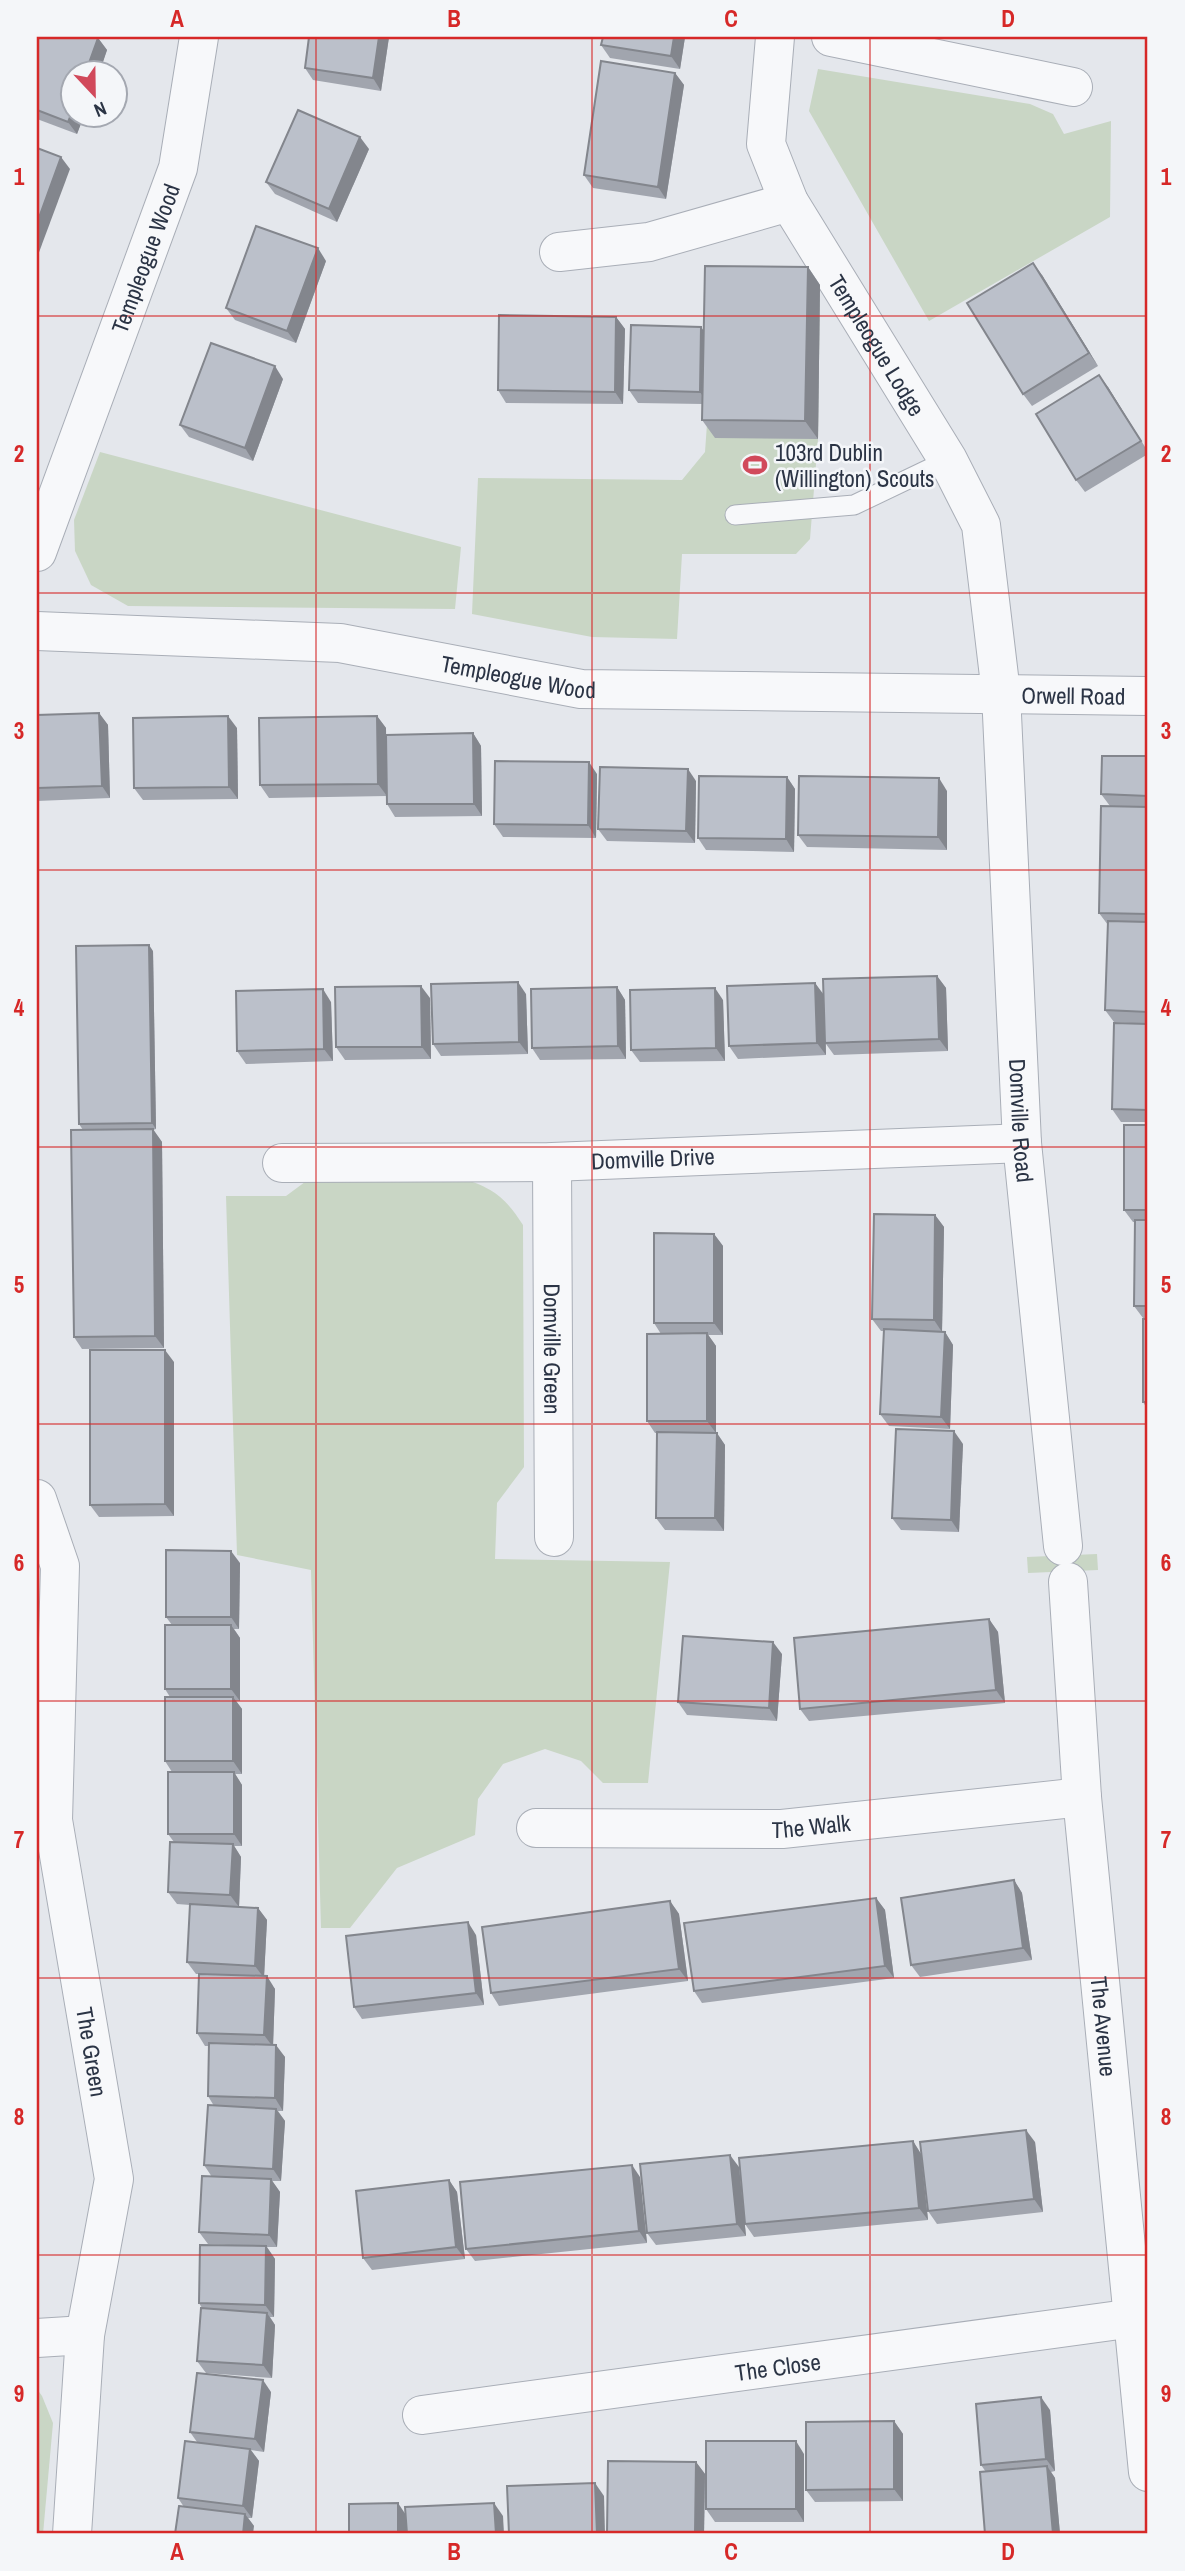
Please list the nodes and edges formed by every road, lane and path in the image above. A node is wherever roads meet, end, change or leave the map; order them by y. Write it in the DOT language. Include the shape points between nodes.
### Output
graph roads {
  1 [pos="199,37"];
  2 [pos="775,37"];
  3 [pos="831,37"];
  4 [pos="1073,87"];
  5 [pos="789,202"];
  6 [pos="559,252"];
  7 [pos="948,460"];
  8 [pos="735,515"];
  9 [pos="37,552"];
  10 [pos="37,631"];
  11 [pos="1001,694"];
  12 [pos="1148,696"];
  13 [pos="1022,1143"];
  14 [pos="552,1162"];
  15 [pos="282,1163"];
  16 [pos="37,1499"];
  17 [pos="554,1537"];
  18 [pos="1065,1564"];
  19 [pos="1082,1797"];
  20 [pos="45,1821"];
  21 [pos="536,1828"];
  22 [pos="1134,2318"];
  23 [pos="85,2335"];
  24 [pos="37,2338"];
  25 [pos="422,2415"];
  26 [pos="1148,2472"];
  27 [pos="72,2534"];
  1 -- 9 [label="street, Templeogue Wood" via="177,168"];
  2 -- 5 [label="street, Templeogue Lodge" via="766,144"];
  3 -- 4 [label="street"];
  5 -- 6 [label="street" via="649,242"];
  5 -- 7 [label="street, Templeogue Lodge"];
  7 -- 8 [label="lane" via="854,505"];
  7 -- 11 [label="street, Templeogue Lodge" via="981,525"];
  10 -- 11 [label="street, Templeogue Wood" via="340,643 581,689"];
  11 -- 12 [label="street, Orwell Road"];
  11 -- 13 [label="street, Domville Road"];
  13 -- 14 [label="street, Domville Drive"];
  13 -- 18 [label="street, Domville Road"];
  14 -- 15 [label="street, Domville Drive"];
  14 -- 17 [label="street, Domville Green"];
  16 -- 20 [label="street, The Green" via="60,1566"];
  18 -- 19 [label="street, The Avenue"];
  19 -- 21 [label="street, The Walk" via="782,1829"];
  19 -- 22 [label="street, The Avenue"];
  20 -- 23 [label="street, The Green" via="114,2179"];
  22 -- 25 [label="street, The Close"];
  22 -- 26 [label="street, The Avenue"];
  23 -- 24 [label="street"];
  23 -- 27 [label="street, The Green"];
}
